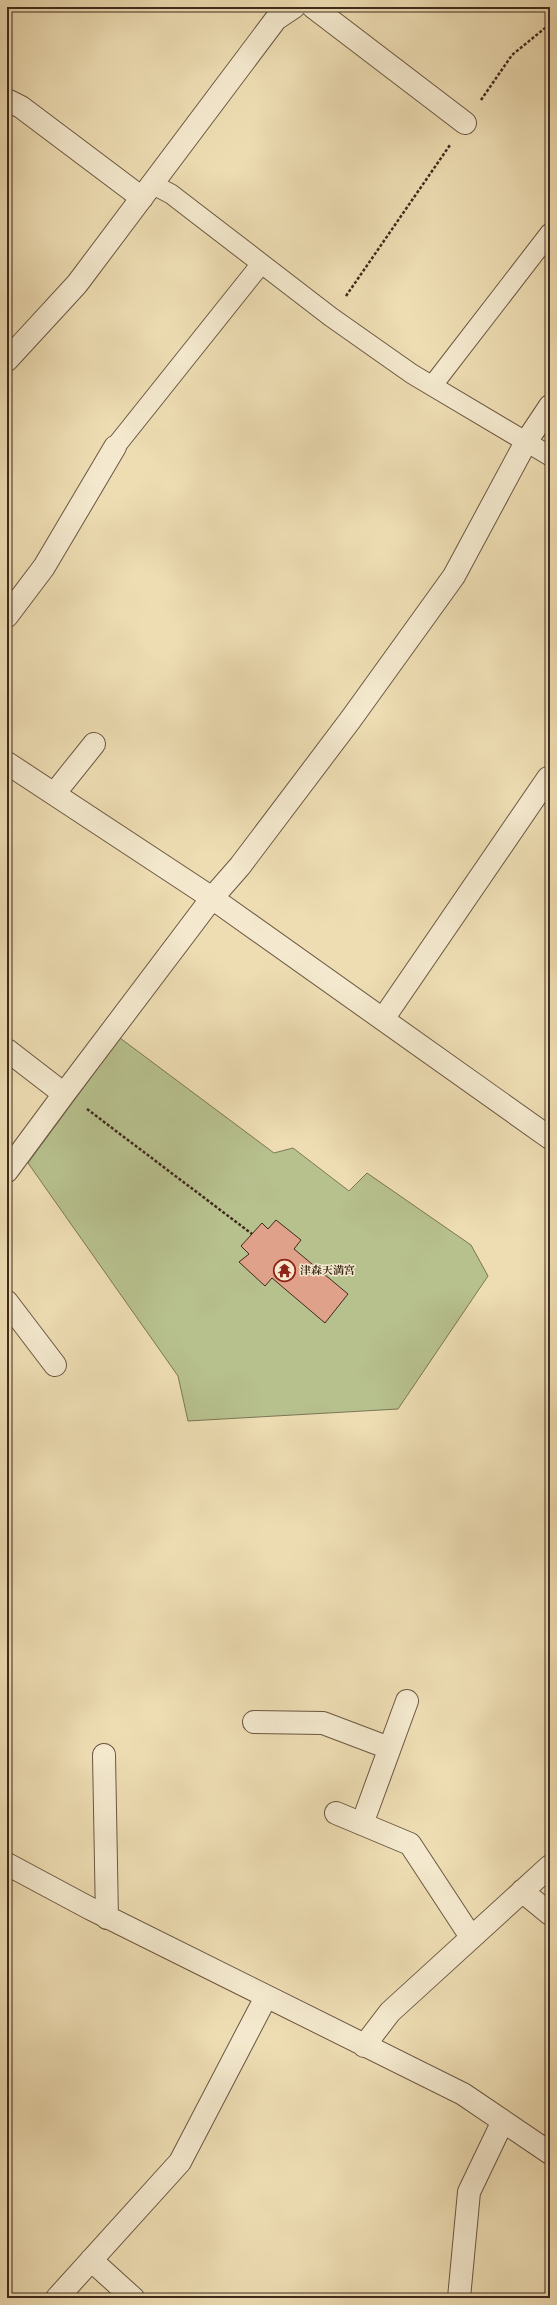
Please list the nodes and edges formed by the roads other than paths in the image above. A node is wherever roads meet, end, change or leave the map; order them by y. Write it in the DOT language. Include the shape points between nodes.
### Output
graph roads {
  1 [pos="294,7"];
  2 [pos="313,7"];
  3 [pos="7,100"];
  4 [pos="465,123"];
  5 [pos="147,191"];
  6 [pos="550,233"];
  7 [pos="262,264"];
  8 [pos="7,360"];
  9 [pos="432,386"];
  10 [pos="550,406"];
  11 [pos="526,442"];
  12 [pos="114,448"];
  13 [pos="550,456"];
  14 [pos="7,616"];
  15 [pos="94,744"];
  16 [pos="7,763"];
  17 [pos="548,778"];
  18 [pos="54,794"];
  19 [pos="212,898"];
  20 [pos="383,1019"];
  21 [pos="7,1050"];
  22 [pos="64,1094"];
  23 [pos="550,1138"];
  24 [pos="7,1171"];
  25 [pos="7,1302"];
  26 [pos="55,1365"];
  27 [pos="407,1701"];
  28 [pos="254,1722"];
  29 [pos="389,1748"];
  30 [pos="104,1755"];
  31 [pos="336,1813"];
  32 [pos="362,1824"];
  33 [pos="7,1864"];
  34 [pos="550,1866"];
  35 [pos="522,1891"];
  36 [pos="550,1914"];
  37 [pos="107,1918"];
  38 [pos="471,1937"];
  39 [pos="266,1997"];
  40 [pos="364,2046"];
  41 [pos="503,2121"];
  42 [pos="550,2153"];
  43 [pos="91,2260"];
  44 [pos="57,2298"];
  45 [pos="133,2298"];
  46 [pos="460,2298"];
  1 -- 5 [label="street" via="276,19"];
  2 -- 4 [label="street"];
  3 -- 5 [label="street"];
  5 -- 7 [label="lane" via="171,194"];
  5 -- 8 [label="street" via="77,284"];
  6 -- 9 [label="lane"];
  7 -- 9 [label="lane" via="331,317"];
  7 -- 12 [label="lane"];
  9 -- 11 [label="lane"];
  10 -- 11 [label="street"];
  11 -- 13 [label="lane"];
  11 -- 19 [label="street" via="454,576 342,731 240,866"];
  12 -- 14 [label="street" via="44,567"];
  15 -- 18 [label="street"];
  16 -- 18 [label="street"];
  17 -- 20 [label="street"];
  18 -- 19 [label="street"];
  19 -- 20 [label="street"];
  19 -- 22 [label="street"];
  20 -- 23 [label="street"];
  21 -- 22 [label="street"];
  22 -- 24 [label="street"];
  25 -- 26 [label="street"];
  27 -- 29 [label="street"];
  28 -- 29 [label="street" via="323,1723"];
  29 -- 32 [label="street"];
  30 -- 37 [label="street"];
  31 -- 32 [label="street"];
  32 -- 38 [label="street" via="410,1844"];
  33 -- 37 [label="street"];
  34 -- 35 [label="street"];
  35 -- 36 [label="street"];
  35 -- 38 [label="street"];
  37 -- 39 [label="street"];
  38 -- 40 [label="street" via="390,2012"];
  39 -- 40 [label="street"];
  39 -- 43 [label="street" via="180,2162"];
  40 -- 41 [label="street" via="463,2094"];
  41 -- 42 [label="street"];
  41 -- 46 [label="street" via="469,2192"];
  43 -- 44 [label="street"];
  43 -- 45 [label="street"];
}
